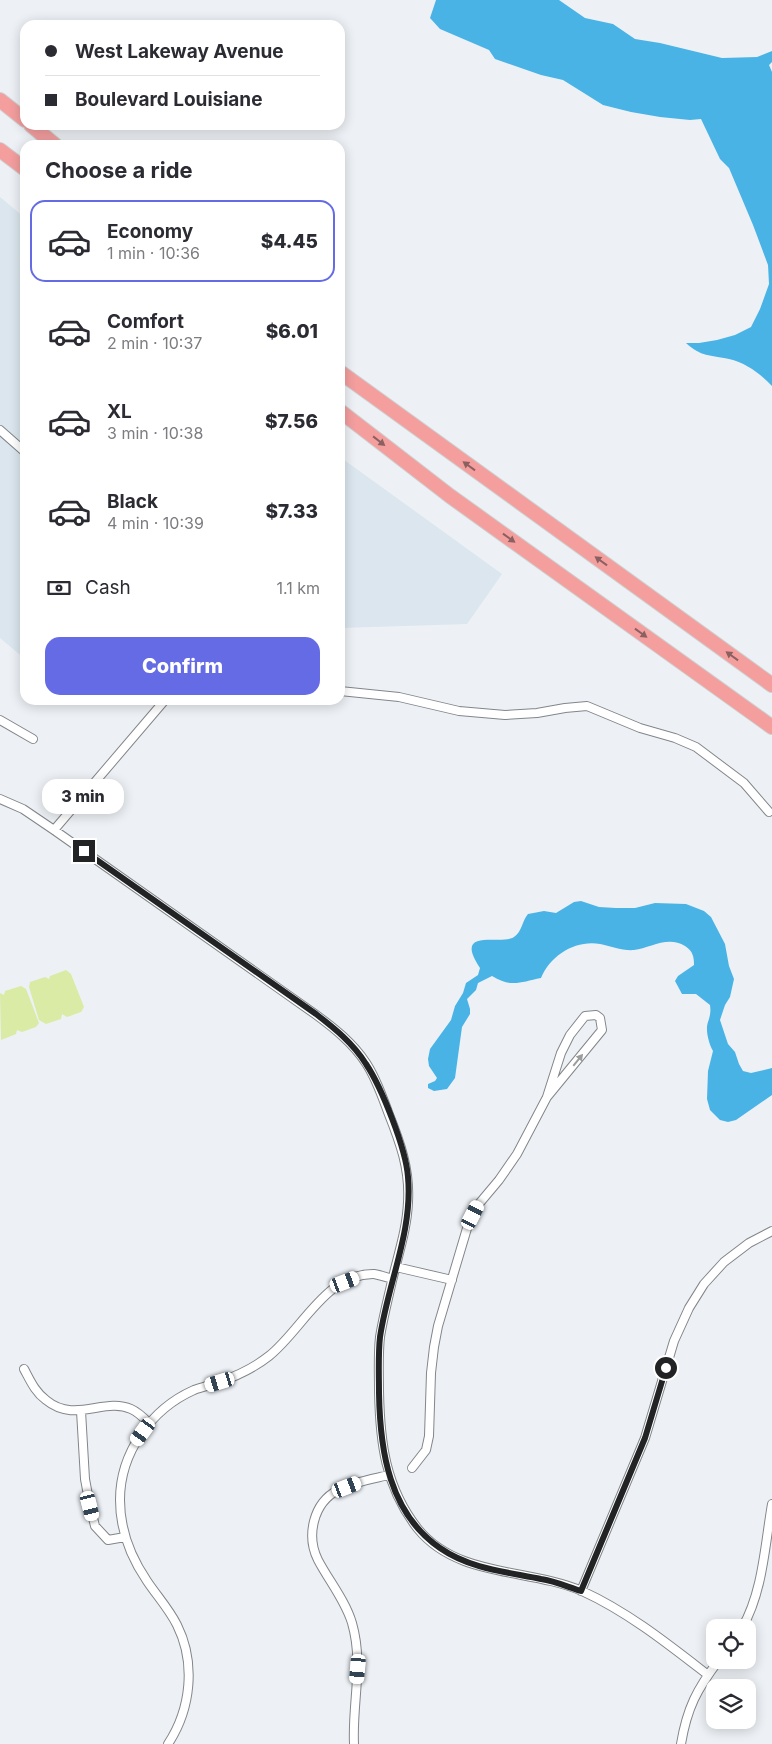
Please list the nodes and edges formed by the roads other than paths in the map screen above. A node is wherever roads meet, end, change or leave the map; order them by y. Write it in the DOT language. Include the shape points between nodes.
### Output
graph roads {
  1 [pos="0,100"];
  2 [pos="20,116"];
  3 [pos="37,130"];
  4 [pos="49,140"];
  5 [pos="0,150"];
  6 [pos="20,165"];
  7 [pos="345,376"];
  8 [pos="345,415"];
  9 [pos="0,430"];
  10 [pos="20,448"];
  11 [pos="772,685"];
  12 [pos="345,691"];
  13 [pos="161,705"];
  14 [pos="0,720"];
  15 [pos="772,727"];
  16 [pos="33,739"];
  17 [pos="0,799"];
  18 [pos="769,812"];
  19 [pos="54,830"];
  20 [pos="547,1097"];
  21 [pos="772,1230"];
  22 [pos="396,1267"];
  23 [pos="392,1279"];
  24 [pos="452,1280"];
  25 [pos="24,1369"];
  26 [pos="81,1411"];
  27 [pos="149,1423"];
  28 [pos="412,1468"];
  29 [pos="388,1475"];
  30 [pos="772,1504"];
  31 [pos="125,1537"];
  32 [pos="581,1591"];
  33 [pos="747,1619"];
  34 [pos="712,1669"];
  35 [pos="708,1674"];
  36 [pos="168,1744"];
  37 [pos="354,1744"];
  38 [pos="681,1744"];
  1 -- 2 [label="highway"];
  3 -- 4 [label="highway"];
  5 -- 6 [label="highway"];
  11 -- 7 [label="highway, one-way"];
  8 -- 15 [label="highway, one-way" via="450,496"];
  9 -- 10 [label="street"];
  12 -- 18 [label="street" via="399,697 459,711 505,715 588,706 696,747 744,783"];
  13 -- 19 [label="street"];
  14 -- 16 [label="street"];
  17 -- 19 [label="street" via="23,809"];
  19 -- 22 [label="street" via="316,1014 344,1036 366,1064 403,1151 408,1176 408,1204"];
  20 -- 20 [label="street, one-way" via="602,1030 600,1018 596,1015 585,1016 570,1035"];
  20 -- 24 [label="street" via="517,1154 478,1205 468,1225"];
  21 -- 32 [label="street" via="724,1262 704,1284 689,1308 674,1341 645,1438"];
  22 -- 23 [label="street"];
  22 -- 24 [label="street"];
  23 -- 27 [label="street" via="376,1274 345,1282 326,1294 270,1355 246,1370 178,1398"];
  23 -- 29 [label="street" via="380,1338 379,1379 380,1421"];
  24 -- 28 [label="street" via="434,1347 429,1436 426,1450"];
  25 -- 26 [label="street" via="35,1389 46,1400 57,1407"];
  26 -- 27 [label="street" via="121,1406 132,1409"];
  26 -- 31 [label="street" via="85,1479 95,1526 108,1540"];
  27 -- 31 [label="street" via="136,1441 122,1479 121,1525"];
  29 -- 32 [label="street" via="402,1507 420,1531 441,1549 491,1569 543,1579"];
  29 -- 37 [label="street" via="336,1491 323,1504 311,1532 317,1558 351,1622 357,1650"];
  30 -- 33 [label="street" via="756,1595"];
  31 -- 36 [label="street" via="146,1580 178,1626 188,1666 189,1690 185,1709"];
  32 -- 35 [label="street" via="651,1631"];
  34 -- 35 [label="street"];
  35 -- 38 [label="street" via="689,1709"];
}
